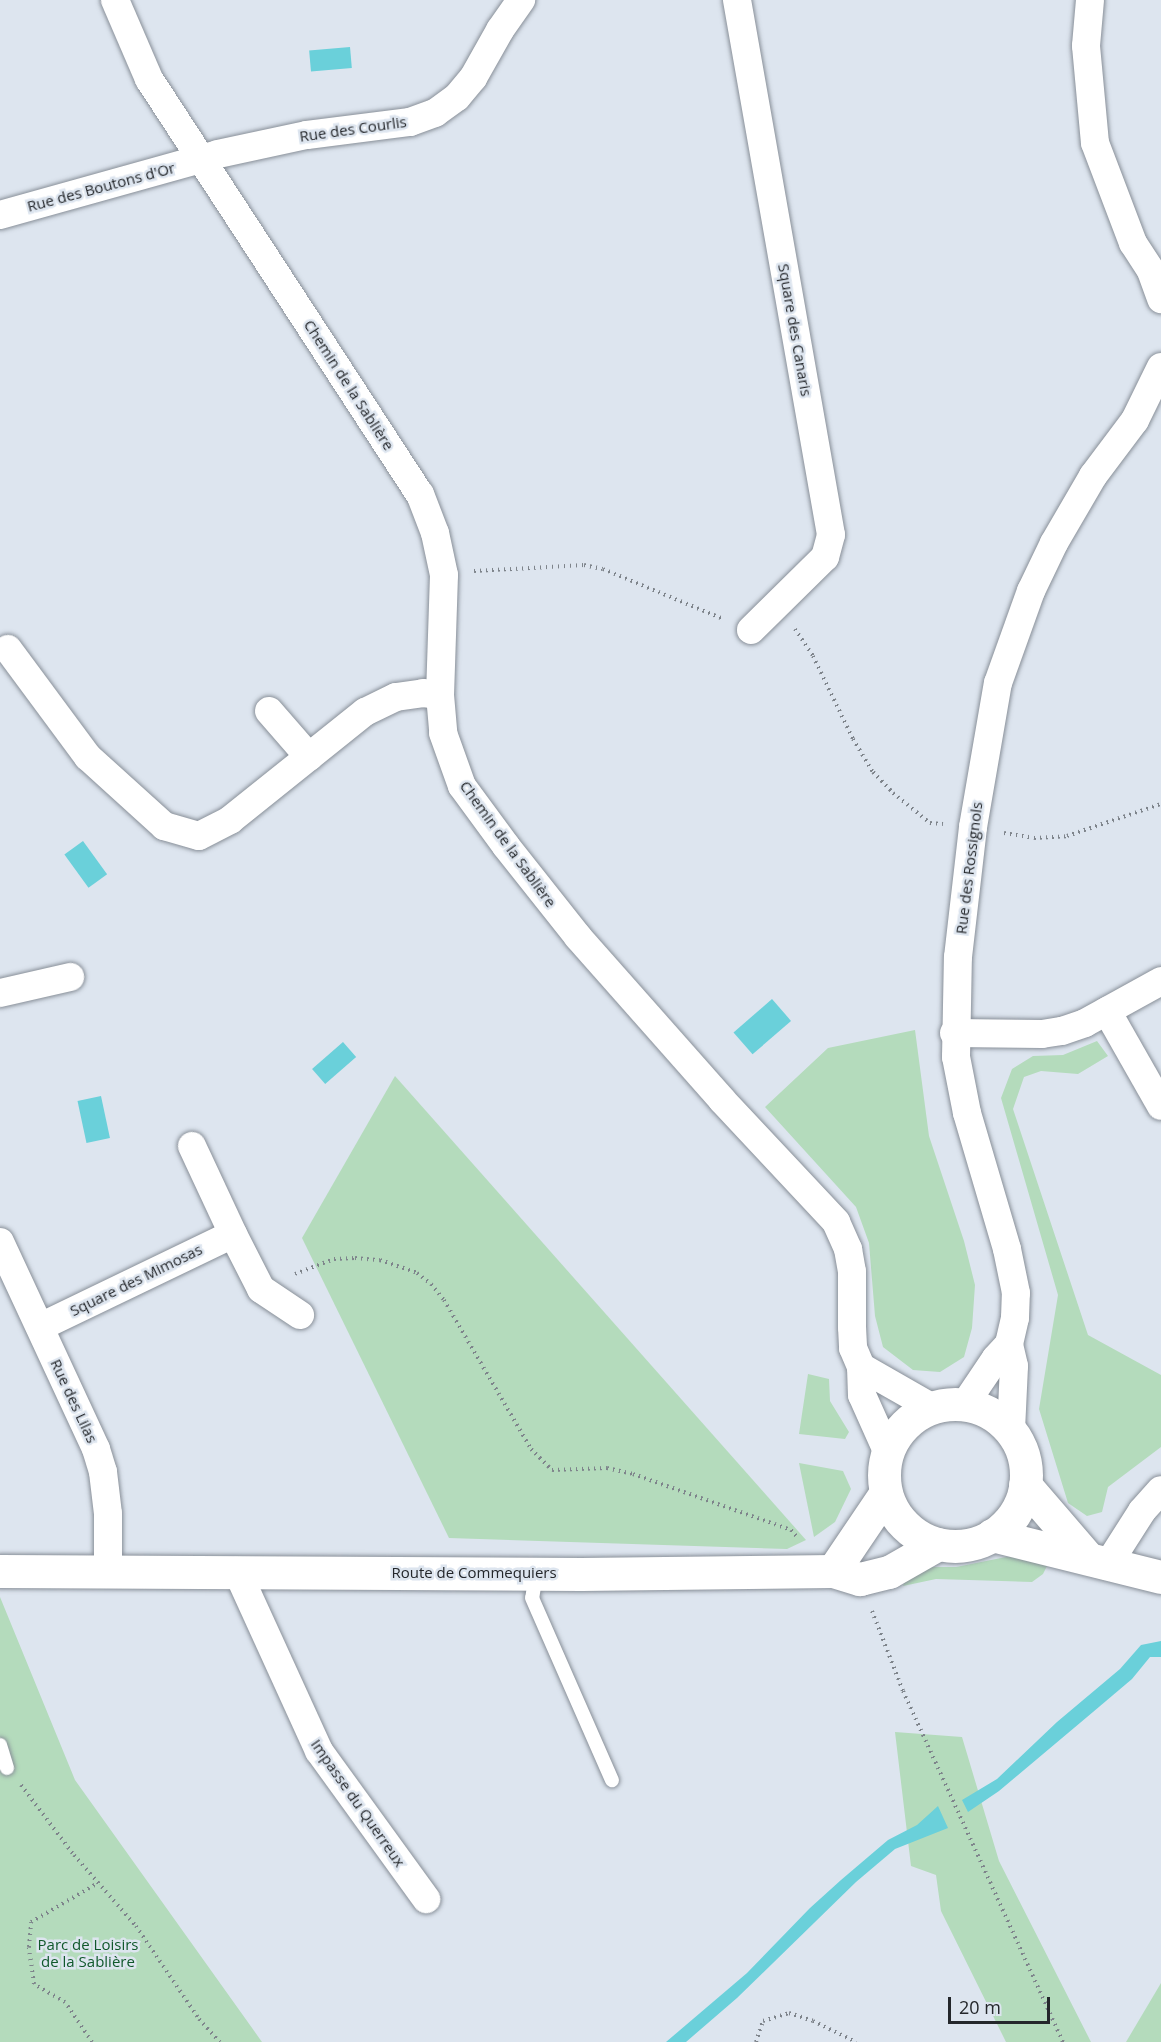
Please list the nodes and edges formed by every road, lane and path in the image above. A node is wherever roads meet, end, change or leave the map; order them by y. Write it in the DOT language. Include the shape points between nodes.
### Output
graph roads {
  1 [pos="115,0"];
  2 [pos="521,0"];
  3 [pos="737,0"];
  4 [pos="1090,0"];
  5 [pos="201,160"];
  6 [pos="0,215"];
  7 [pos="1156,273"];
  8 [pos="1161,299"];
  9 [pos="1161,367"];
  10 [pos="1161,406"];
  11 [pos="1135,420"];
  12 [pos="444,572"];
  13 [pos="778,603"];
  14 [pos="751,630"];
  15 [pos="8,649"];
  16 [pos="440,695"];
  17 [pos="269,711"];
  18 [pos="309,757"];
  19 [pos="1161,804"];
  20 [pos="973,827"];
  21 [pos="70,976"];
  22 [pos="1161,981"];
  23 [pos="0,993"];
  24 [pos="1107,1011"];
  25 [pos="954,1033"];
  26 [pos="1161,1106"];
  27 [pos="192,1146"];
  28 [pos="233,1234"];
  29 [pos="0,1242"];
  30 [pos="261,1289"];
  31 [pos="300,1315"];
  32 [pos="40,1327"];
  33 [pos="1009,1344"];
  34 [pos="861,1367"];
  35 [pos="965,1404"];
  36 [pos="931,1407"];
  37 [pos="1011,1430"];
  38 [pos="887,1451"];
  39 [pos="1025,1485"];
  40 [pos="1161,1490"];
  41 [pos="885,1494"];
  42 [pos="992,1535"];
  43 [pos="938,1544"];
  44 [pos="1097,1561"];
  45 [pos="0,1571"];
  46 [pos="108,1571"];
  47 [pos="237,1571"];
  48 [pos="536,1574"];
  49 [pos="846,1575"];
  50 [pos="1161,1577"];
  51 [pos="0,1745"];
  52 [pos="7,1768"];
  53 [pos="612,1780"];
  54 [pos="98,1883"];
  55 [pos="426,1899"];
  56 [pos="92,2042"];
  57 [pos="220,2042"];
  58 [pos="756,2042"];
  59 [pos="856,2042"];
  60 [pos="1063,2042"];
  1 -- 5 [label="street, Chemin de la Sablière" via="150,79"];
  2 -- 5 [label="street, Rue des Courlis" via="473,78 457,97 435,113 410,122 307,135"];
  3 -- 13 [label="street, Square des Canaris" via="831,535 825,557"];
  4 -- 7 [label="street" via="1086,46 1095,143 1133,243"];
  5 -- 6 [label="street, Rue des Boutons d'Or"];
  5 -- 12 [label="street, Chemin de la Sablière" via="420,494"];
  7 -- 8 [label="street"];
  9 -- 11 [label="street, Rue des Rossignols"];
  10 -- 11 [label="street, Rue des Rossignols"];
  11 -- 20 [label="street, Rue des Rossignols" via="1093,476 1054,543 1011,640 987,735"];
  12 -- 14 [label="path" via="584,565 603,569"];
  12 -- 16 [label="street, Chemin de la Sablière"];
  13 -- 14 [label="street, Square des Canaris"];
  13 -- 20 [label="path" via="813,656 873,772 930,823"];
  15 -- 18 [label="street" via="88,757 164,826 199,836 230,820"];
  16 -- 18 [label="street" via="396,697 365,712"];
  16 -- 34 [label="street, Chemin de la Sablière" via="442,733 451,761 468,794 506,846 586,946 836,1222 848,1249 852,1272 854,1348"];
  17 -- 18 [label="street"];
  19 -- 20 [label="path" via="1067,836 1034,838"];
  20 -- 25 [label="street, Rue des Rossignols"];
  21 -- 23 [label="street"];
  22 -- 24 [label="street"];
  24 -- 25 [label="street" via="1085,1023 1042,1034"];
  24 -- 26 [label="street"];
  25 -- 33 [label="street, Rue des Rossignols" via="967,1113 1012,1269 1015,1318"];
  27 -- 28 [label="street"];
  28 -- 30 [label="street"];
  28 -- 32 [label="street, Square des Mimosas"];
  29 -- 32 [label="street, Rue des Lilas"];
  30 -- 31 [label="street"];
  30 -- 49 [label="path" via="334,1259 380,1260 417,1273 444,1300 531,1449 552,1470 607,1468 791,1530 809,1555"];
  32 -- 46 [label="street, Rue des Lilas" via="103,1472"];
  33 -- 35 [label="street, Rue des Rossignols"];
  33 -- 37 [label="street, Rue des Rossignols" via="1014,1366"];
  34 -- 36 [label="street"];
  34 -- 38 [label="street, Chemin de la Sablière" via="862,1395"];
  35 -- 36 [label="street"];
  35 -- 37 [label="street" via="998,1417"];
  36 -- 38 [label="street" via="912,1417 897,1432"];
  37 -- 39 [label="street" via="1026,1466"];
  38 -- 41 [label="street"];
  39 -- 42 [label="street" via="1008,1522"];
  39 -- 44 [label="street"];
  40 -- 44 [label="street"];
  41 -- 43 [label="street" via="905,1527"];
  41 -- 49 [label="street"];
  42 -- 43 [label="street" via="957,1546"];
  42 -- 44 [label="street"];
  43 -- 49 [label="street, Route de Commequiers" via="889,1572"];
  44 -- 50 [label="street"];
  45 -- 46 [label="street, Route de Commequiers"];
  46 -- 47 [label="street, Route de Commequiers"];
  47 -- 48 [label="street, Route de Commequiers"];
  47 -- 55 [label="street, Impasse du Querreux" via="319,1751"];
  48 -- 49 [label="street, Route de Commequiers"];
  48 -- 53 [label="lane" via="532,1598"];
  49 -- 60 [label="path"];
  51 -- 52 [label="lane"];
  52 -- 54 [label="path"];
  54 -- 56 [label="path" via="31,1922 28,1947 34,1984 65,2002"];
  54 -- 57 [label="path" via="136,1926 199,2019"];
  58 -- 59 [label="path" via="763,2021 789,2013"];
}
